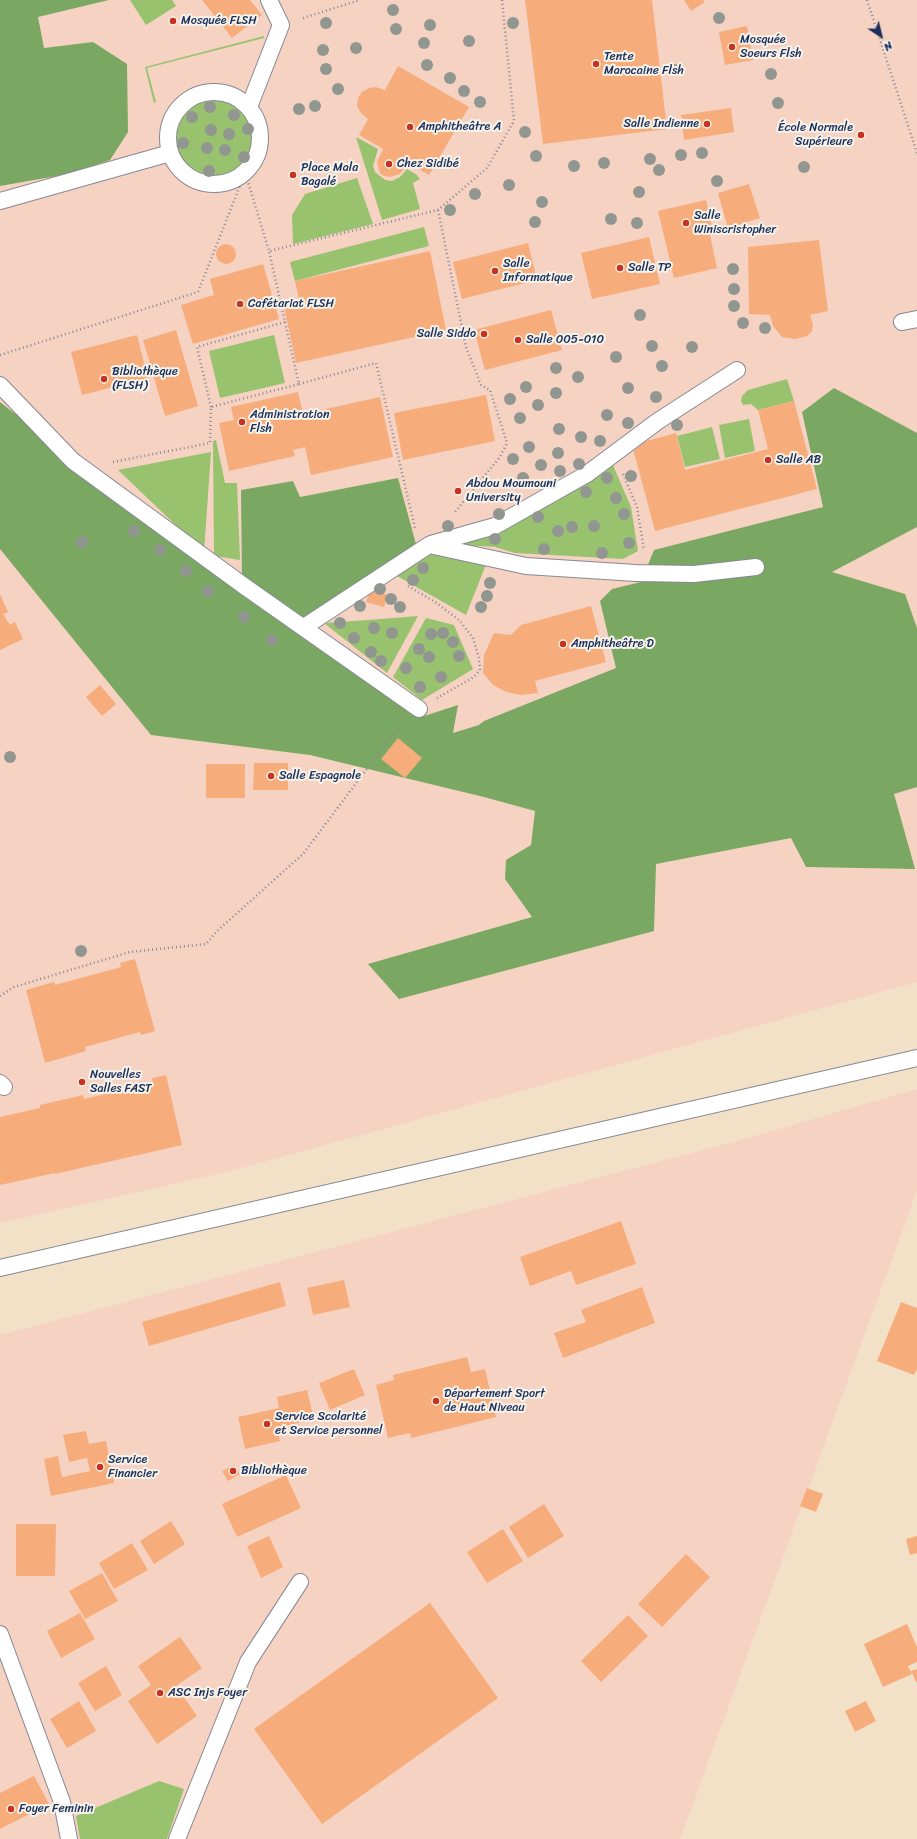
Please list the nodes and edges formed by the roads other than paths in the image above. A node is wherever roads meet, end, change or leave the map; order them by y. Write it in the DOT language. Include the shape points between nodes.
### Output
graph roads {
  1 [pos="269,0"];
  2 [pos="250,106"];
  3 [pos="170,153"];
  4 [pos="0,201"];
  5 [pos="737,370"];
  6 [pos="0,385"];
  7 [pos="425,548"];
  8 [pos="756,567"];
  9 [pos="304,628"];
  10 [pos="419,709"];
  11 [pos="917,1058"];
  12 [pos="0,1268"];
  13 [pos="300,1582"];
  14 [pos="0,1634"];
  15 [pos="69,1839"];
  16 [pos="177,1839"];
  1 -- 2 [label="lane" via="281,25"];
  2 -- 3 [label="lane" via="235,96 218,91 199,94 184,103 172,118 168,135"];
  2 -- 3 [label="lane" via="258,122 261,140 256,158 245,172 230,182 211,184 194,180 179,169"];
  3 -- 4 [label="lane"];
  5 -- 7 [label="lane" via="658,421 588,474 495,526"];
  6 -- 9 [label="lane" via="73,461"];
  7 -- 8 [label="lane" via="526,566 636,573 694,574"];
  7 -- 9 [label="lane"];
  9 -- 10 [label="lane"];
  11 -- 12 [label="lane"];
  13 -- 16 [label="lane" via="248,1662"];
  14 -- 15 [label="lane" via="62,1802"];
}
